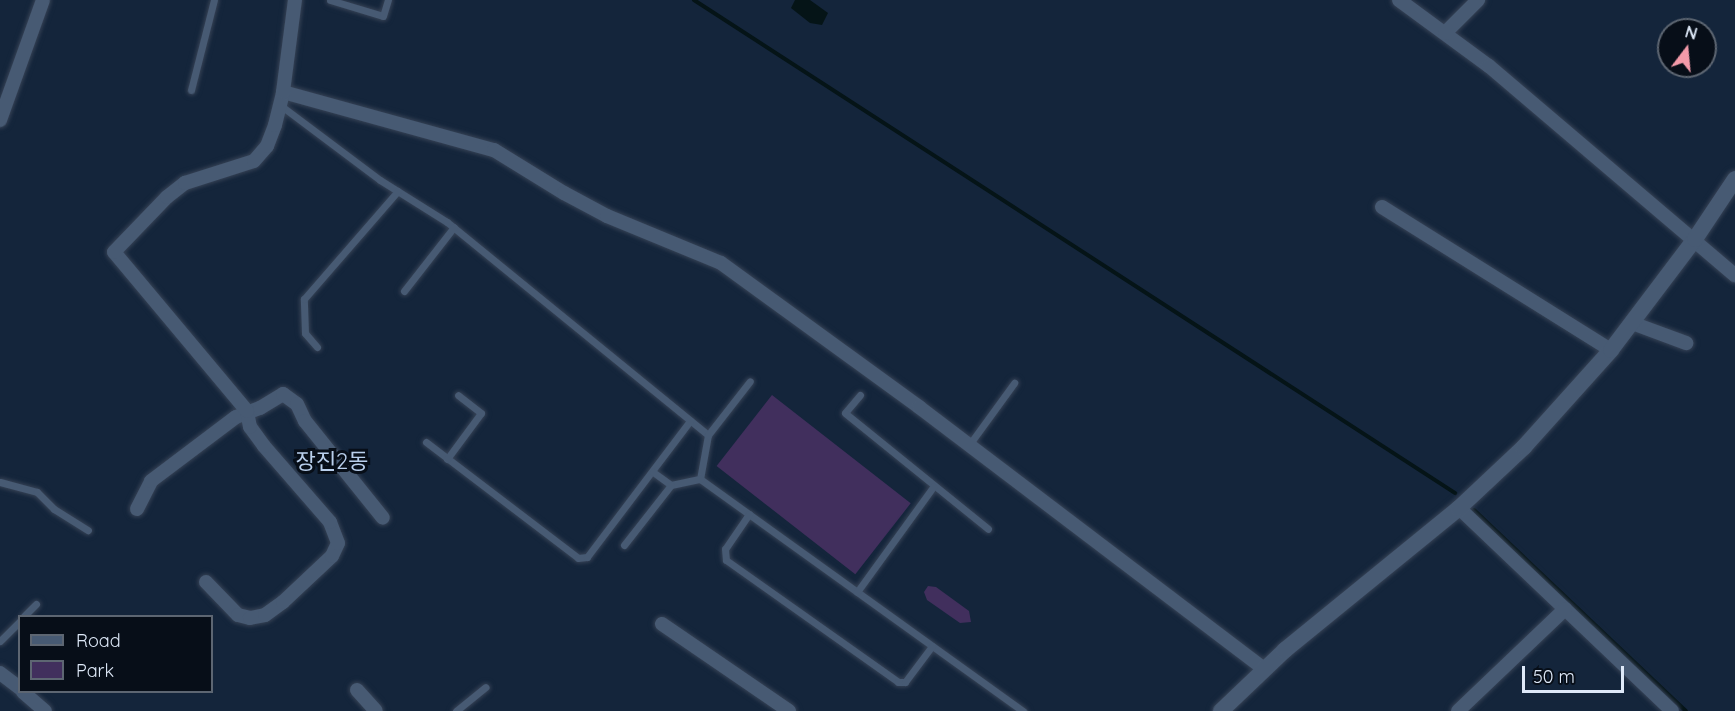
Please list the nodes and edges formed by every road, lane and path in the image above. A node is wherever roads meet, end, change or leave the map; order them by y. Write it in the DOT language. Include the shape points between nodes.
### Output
graph roads {
  1 [pos="43,0"];
  2 [pos="214,0"];
  3 [pos="330,0"];
  4 [pos="388,0"];
  5 [pos="1399,0"];
  6 [pos="1478,0"];
  7 [pos="291,1"];
  8 [pos="1445,33"];
  9 [pos="192,90"];
  10 [pos="281,99"];
  11 [pos="0,120"];
  12 [pos="1735,179"];
  13 [pos="398,191"];
  14 [pos="1382,207"];
  15 [pos="454,227"];
  16 [pos="1695,238"];
  17 [pos="1735,275"];
  18 [pos="404,291"];
  19 [pos="1632,323"];
  20 [pos="1686,343"];
  21 [pos="317,347"];
  22 [pos="1611,350"];
  23 [pos="750,381"];
  24 [pos="1014,383"];
  25 [pos="860,395"];
  26 [pos="458,396"];
  27 [pos="247,411"];
  28 [pos="690,421"];
  29 [pos="708,435"];
  30 [pos="426,442"];
  31 [pos="969,445"];
  32 [pos="447,459"];
  33 [pos="653,472"];
  34 [pos="700,479"];
  35 [pos="0,482"];
  36 [pos="671,485"];
  37 [pos="933,487"];
  38 [pos="1459,507"];
  39 [pos="137,509"];
  40 [pos="749,514"];
  41 [pos="383,518"];
  42 [pos="988,529"];
  43 [pos="88,530"];
  44 [pos="624,545"];
  45 [pos="206,582"];
  46 [pos="857,592"];
  47 [pos="36,604"];
  48 [pos="1565,609"];
  49 [pos="25,615"];
  50 [pos="18,623"];
  51 [pos="662,624"];
  52 [pos="0,642"];
  53 [pos="932,645"];
  54 [pos="1264,669"];
  55 [pos="0,673"];
  56 [pos="18,686"];
  57 [pos="486,687"];
  58 [pos="357,690"];
  59 [pos="25,693"];
  60 [pos="1662,708"];
  61 [pos="45,711"];
  62 [pos="375,711"];
  63 [pos="456,711"];
  64 [pos="789,711"];
  65 [pos="1023,711"];
  66 [pos="1221,711"];
  67 [pos="1458,711"];
  1 -- 11 [label="street"];
  2 -- 9 [label="lane"];
  3 -- 4 [label="lane" via="383,16"];
  5 -- 8 [label="street"];
  6 -- 8 [label="street"];
  7 -- 10 [label="street"];
  8 -- 16 [label="street"];
  10 -- 13 [label="lane"];
  10 -- 27 [label="street" via="267,146 254,161 185,183 114,252"];
  10 -- 31 [label="street" via="494,150 607,216 721,264"];
  12 -- 16 [label="street"];
  13 -- 15 [label="lane"];
  13 -- 21 [label="lane" via="304,298 305,333"];
  14 -- 22 [label="street"];
  15 -- 18 [label="lane"];
  15 -- 28 [label="lane"];
  16 -- 17 [label="street"];
  16 -- 19 [label="street"];
  19 -- 20 [label="street"];
  19 -- 22 [label="street"];
  22 -- 38 [label="street" via="1524,447"];
  23 -- 29 [label="lane"];
  24 -- 31 [label="lane"];
  25 -- 37 [label="lane" via="845,413"];
  26 -- 32 [label="lane" via="481,413"];
  27 -- 39 [label="street" via="151,481"];
  27 -- 41 [label="street" via="283,394 297,405 305,421"];
  27 -- 45 [label="street" via="250,427 330,522 338,543 332,556 265,615 238,615"];
  28 -- 29 [label="lane"];
  28 -- 33 [label="lane"];
  29 -- 34 [label="lane"];
  30 -- 32 [label="lane"];
  31 -- 54 [label="street"];
  32 -- 33 [label="lane" via="578,558 587,557"];
  33 -- 36 [label="lane"];
  34 -- 36 [label="lane"];
  34 -- 40 [label="lane"];
  35 -- 43 [label="lane" via="38,492 54,509"];
  36 -- 44 [label="lane"];
  37 -- 42 [label="lane"];
  37 -- 46 [label="lane"];
  38 -- 48 [label="street"];
  38 -- 54 [label="street"];
  40 -- 46 [label="lane"];
  40 -- 53 [label="lane" via="725,549 726,560 898,681 905,682"];
  46 -- 53 [label="lane"];
  47 -- 49 [label="lane"];
  48 -- 60 [label="street"];
  48 -- 67 [label="street"];
  50 -- 52 [label="lane"];
  51 -- 64 [label="street"];
  53 -- 65 [label="lane"];
  54 -- 66 [label="street"];
  55 -- 56 [label="street"];
  57 -- 63 [label="lane"];
  58 -- 62 [label="street"];
  59 -- 61 [label="street"];
}
